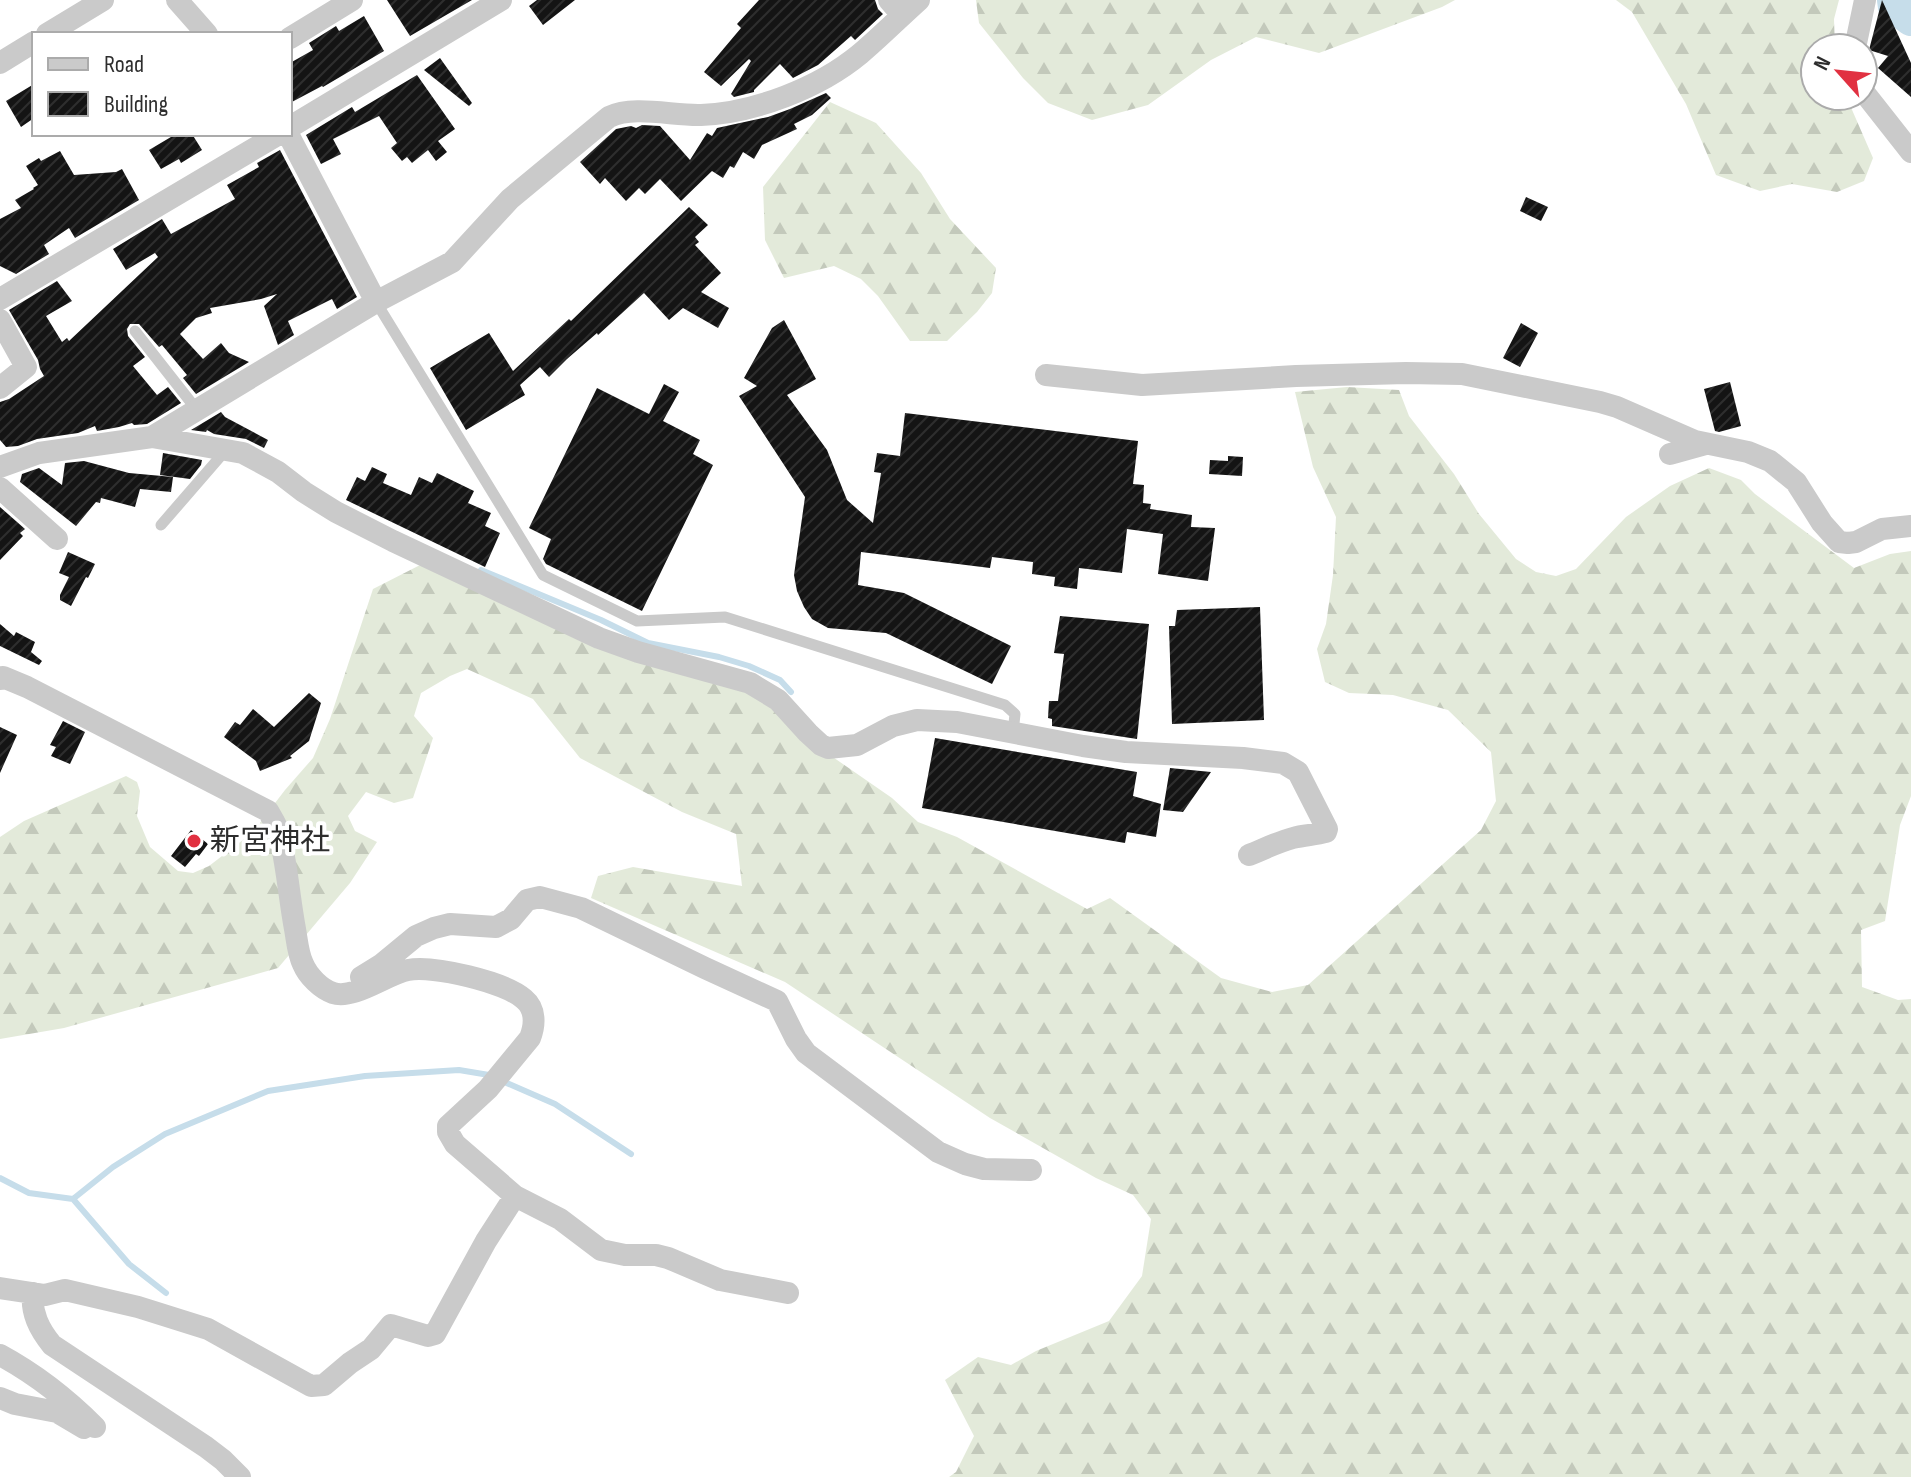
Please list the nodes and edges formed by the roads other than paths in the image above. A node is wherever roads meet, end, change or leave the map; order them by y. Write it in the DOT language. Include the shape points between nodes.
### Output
graph roads {
  1 [pos="103,0"];
  2 [pos="177,0"];
  3 [pos="352,0"];
  4 [pos="501,0"];
  5 [pos="919,0"];
  6 [pos="1865,0"];
  7 [pos="896,8"];
  8 [pos="50,32"];
  9 [pos="205,32"];
  10 [pos="1858,32"];
  11 [pos="292,37"];
  12 [pos="32,43"];
  13 [pos="0,63"];
  14 [pos="1879,111"];
  15 [pos="292,126"];
  16 [pos="276,136"];
  17 [pos="289,136"];
  18 [pos="1911,152"];
  19 [pos="0,299"];
  20 [pos="376,302"];
  21 [pos="0,320"];
  22 [pos="135,331"];
  23 [pos="1046,375"];
  24 [pos="0,388"];
  25 [pos="197,410"];
  26 [pos="152,437"];
  27 [pos="1706,444"];
  28 [pos="226,450"];
  29 [pos="1670,454"];
  30 [pos="0,467"];
  31 [pos="0,488"];
  32 [pos="161,525"];
  33 [pos="1911,526"];
  34 [pos="57,539"];
  35 [pos="0,679"];
  36 [pos="1013,734"];
  37 [pos="1249,855"];
  38 [pos="336,994"];
  39 [pos="1031,1170"];
  40 [pos="515,1196"];
  41 [pos="0,1288"];
  42 [pos="33,1293"];
  43 [pos="788,1293"];
  44 [pos="0,1355"];
  45 [pos="0,1398"];
  46 [pos="240,1477"];
  1 -- 8 [label="street"];
  2 -- 9 [label="street"];
  3 -- 11 [label="street"];
  4 -- 15 [label="street"];
  5 -- 7 [label="street"];
  6 -- 10 [label="street"];
  7 -- 20 [label="street" via="858,56 796,92 718,114 636,111 609,117 510,199 452,262"];
  12 -- 13 [label="street"];
  14 -- 18 [label="street"];
  16 -- 19 [label="street"];
  17 -- 20 [label="street"];
  20 -- 25 [label="street"];
  20 -- 36 [label="lane" via="543,575 637,621 725,617 1005,705 1015,714"];
  21 -- 24 [label="street" via="26,367"];
  22 -- 25 [label="lane"];
  23 -- 27 [label="street" via="1142,385 1462,374 1608,404"];
  25 -- 26 [label="street"];
  26 -- 28 [label="street"];
  26 -- 30 [label="street" via="39,453"];
  27 -- 29 [label="street"];
  27 -- 33 [label="street" via="1770,461 1796,482 1839,542"];
  28 -- 32 [label="lane"];
  28 -- 36 [label="street" via="254,458 336,512 599,638 750,683 778,700 828,748 857,745 917,720"];
  31 -- 34 [label="street"];
  35 -- 38 [label="street" via="27,687 268,811 278,829 302,963"];
  36 -- 37 [label="street" via="1126,752 1283,763 1298,772 1326,832"];
  38 -- 39 [label="street" via="416,936 450,924 496,927 527,900 540,897 581,908 777,1001 806,1053 938,1152 984,1169"];
  38 -- 40 [label="street" via="407,970 464,975 525,999 534,1017 530,1038 488,1089 448,1126 455,1144"];
  40 -- 42 [label="street" via="435,1334 391,1325 371,1349 319,1387 208,1329 65,1290"];
  40 -- 43 [label="street" via="560,1219 601,1250 656,1255 720,1280"];
  41 -- 42 [label="street"];
  42 -- 46 [label="street" via="36,1318 52,1345 206,1447"];
  44 -- 45 [label="street" via="66,1398 95,1427 88,1431 57,1412"];
}
